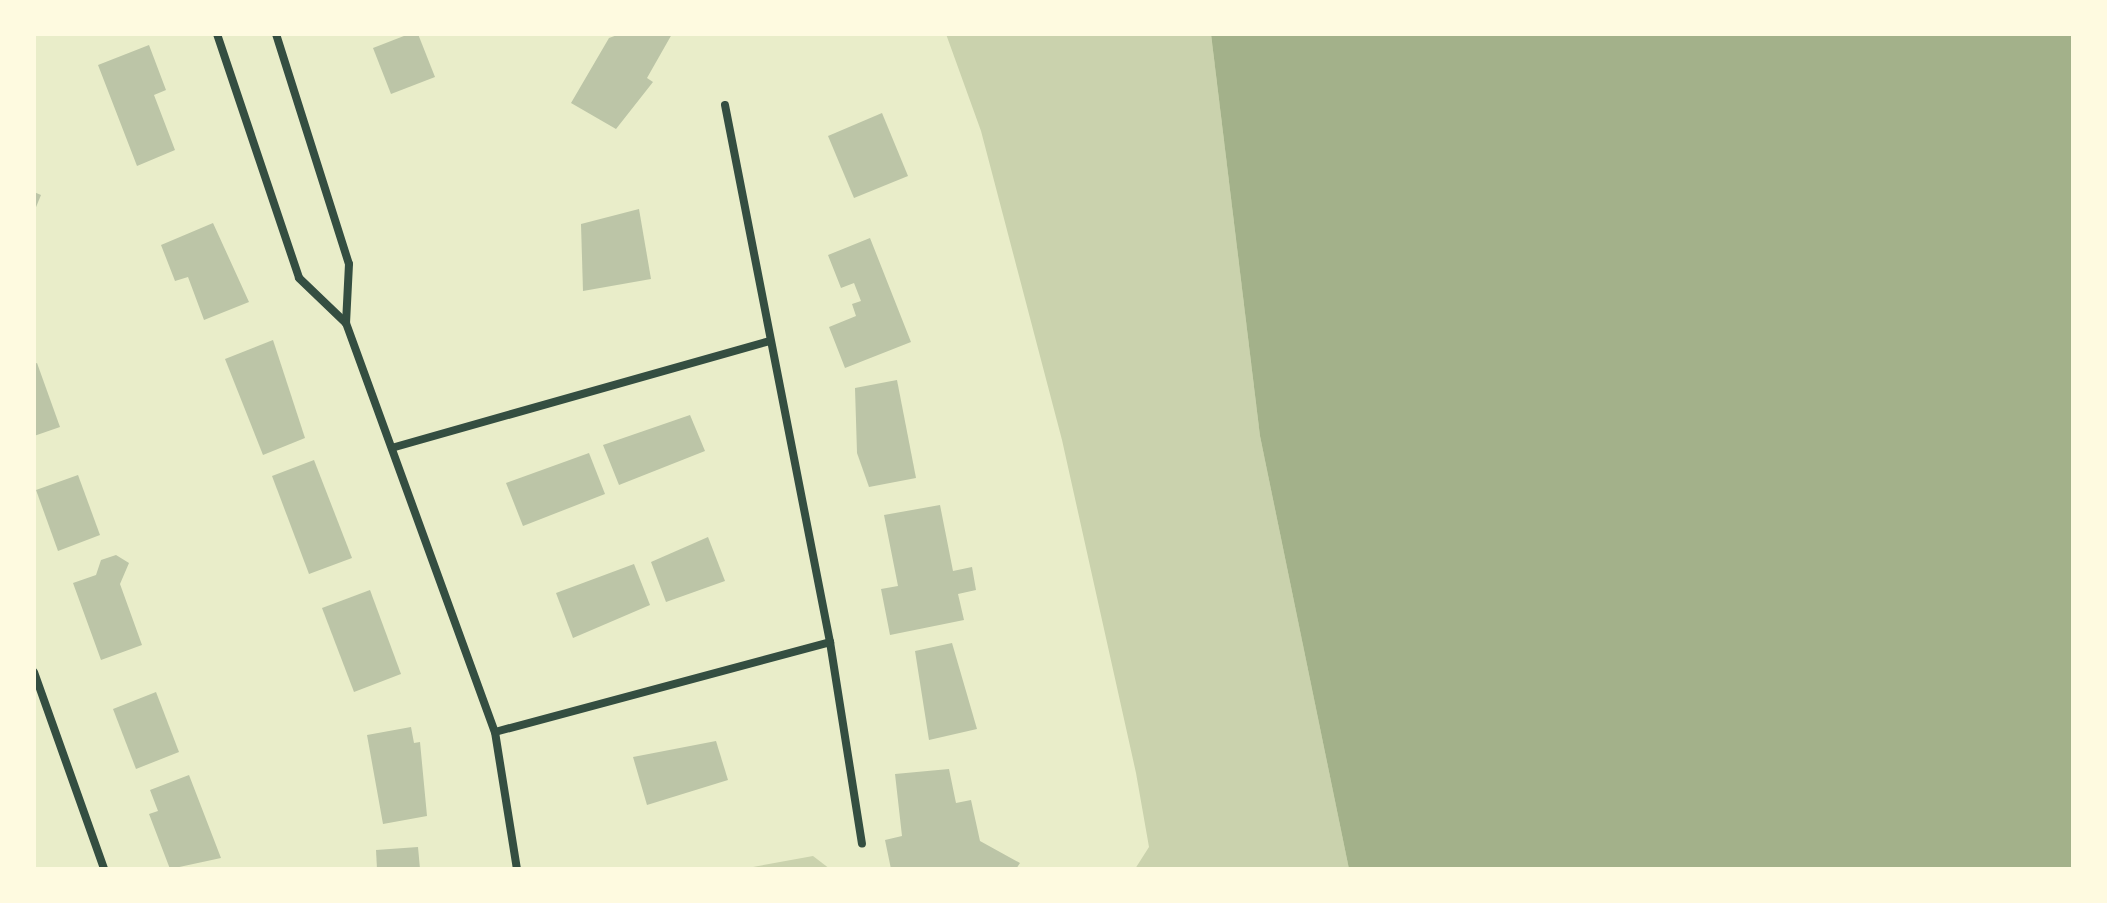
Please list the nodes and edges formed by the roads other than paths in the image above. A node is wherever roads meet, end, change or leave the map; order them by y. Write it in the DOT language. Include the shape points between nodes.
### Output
graph roads {
  1 [pos="217,34"];
  2 [pos="276,34"];
  3 [pos="725,105"];
  4 [pos="346,323"];
  5 [pos="770,341"];
  6 [pos="395,447"];
  7 [pos="830,642"];
  8 [pos="34,672"];
  9 [pos="495,732"];
  10 [pos="862,843"];
  11 [pos="104,869"];
  12 [pos="517,869"];
  1 -- 4 [label="street" via="299,278"];
  2 -- 4 [label="street" via="349,264"];
  3 -- 5 [label="street"];
  4 -- 6 [label="street"];
  5 -- 6 [label="street"];
  5 -- 7 [label="street"];
  6 -- 9 [label="street"];
  7 -- 9 [label="street"];
  7 -- 10 [label="street"];
  8 -- 11 [label="street"];
  9 -- 12 [label="street"];
}
